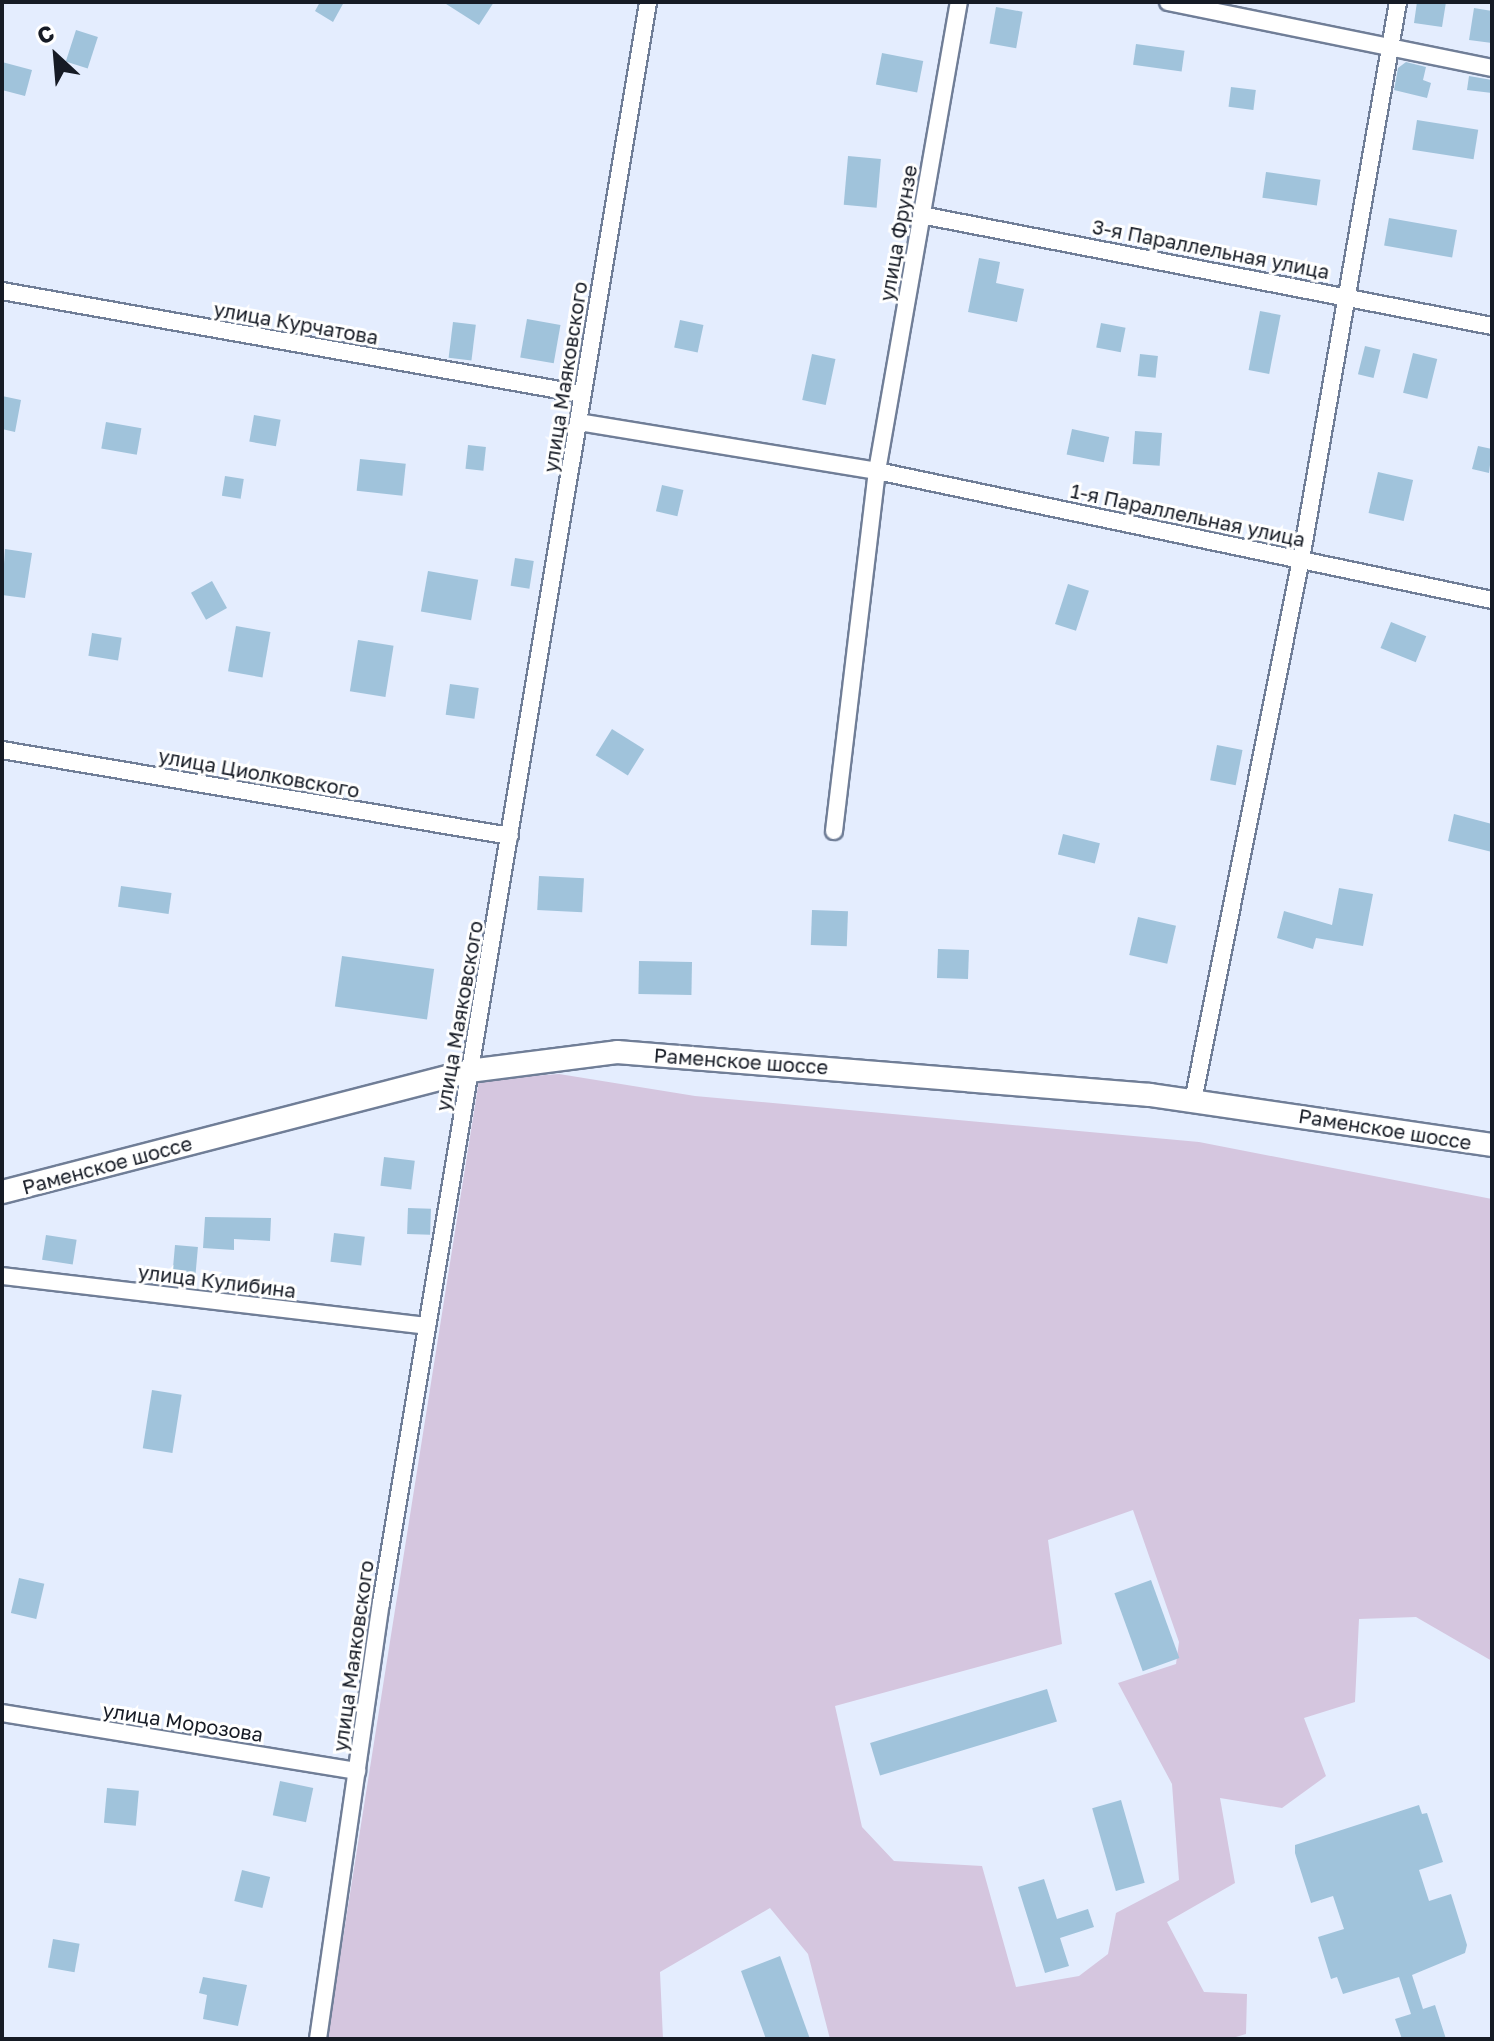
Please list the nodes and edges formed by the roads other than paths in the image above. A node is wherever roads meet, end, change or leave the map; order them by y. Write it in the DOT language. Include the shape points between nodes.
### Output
graph roads {
  1 [pos="648,2"];
  2 [pos="959,2"];
  3 [pos="1168,2"];
  4 [pos="1398,2"];
  5 [pos="1389,47"];
  6 [pos="1492,68"];
  7 [pos="921,215"];
  8 [pos="2,291"];
  9 [pos="1350,295"];
  10 [pos="1492,326"];
  11 [pos="582,394"];
  12 [pos="578,422"];
  13 [pos="877,471"];
  14 [pos="1301,559"];
  15 [pos="1492,600"];
  16 [pos="2,750"];
  17 [pos="834,831"];
  18 [pos="510,836"];
  19 [pos="469,1071"];
  20 [pos="1193,1101"];
  21 [pos="1492,1145"];
  22 [pos="2,1192"];
  23 [pos="2,1276"];
  24 [pos="427,1326"];
  25 [pos="2,1713"];
  26 [pos="357,1771"];
  27 [pos="318,2039"];
  1 -- 11 [label="street, улица Маяковского"];
  2 -- 7 [label="street, улица Фрунзе"];
  3 -- 5 [label="street"];
  4 -- 5 [label="street"];
  5 -- 6 [label="street"];
  5 -- 9 [label="street"];
  7 -- 9 [label="street, 3-я Параллельная улица"];
  7 -- 13 [label="street, улица Фрунзе"];
  8 -- 11 [label="street, улица Курчатова"];
  9 -- 10 [label="street, 3-я Параллельная улица"];
  9 -- 14 [label="street"];
  11 -- 12 [label="street, улица Маяковского"];
  12 -- 13 [label="street"];
  12 -- 18 [label="street, улица Маяковского"];
  13 -- 14 [label="street, 1-я Параллельная улица"];
  13 -- 17 [label="street, улица Фрунзе"];
  14 -- 15 [label="street, 1-я Параллельная улица"];
  14 -- 20 [label="street"];
  16 -- 18 [label="street, улица Циолковского"];
  18 -- 19 [label="street, улица Маяковского"];
  19 -- 20 [label="main road, Раменское шоссе" via="617,1052"];
  19 -- 22 [label="main road, Раменское шоссе"];
  19 -- 24 [label="street, улица Маяковского"];
  20 -- 21 [label="main road, Раменское шоссе"];
  23 -- 24 [label="street, улица Кулибина"];
  24 -- 26 [label="street, улица Маяковского"];
  25 -- 26 [label="street, улица Морозова"];
  26 -- 27 [label="street, улица Маяковского"];
}
